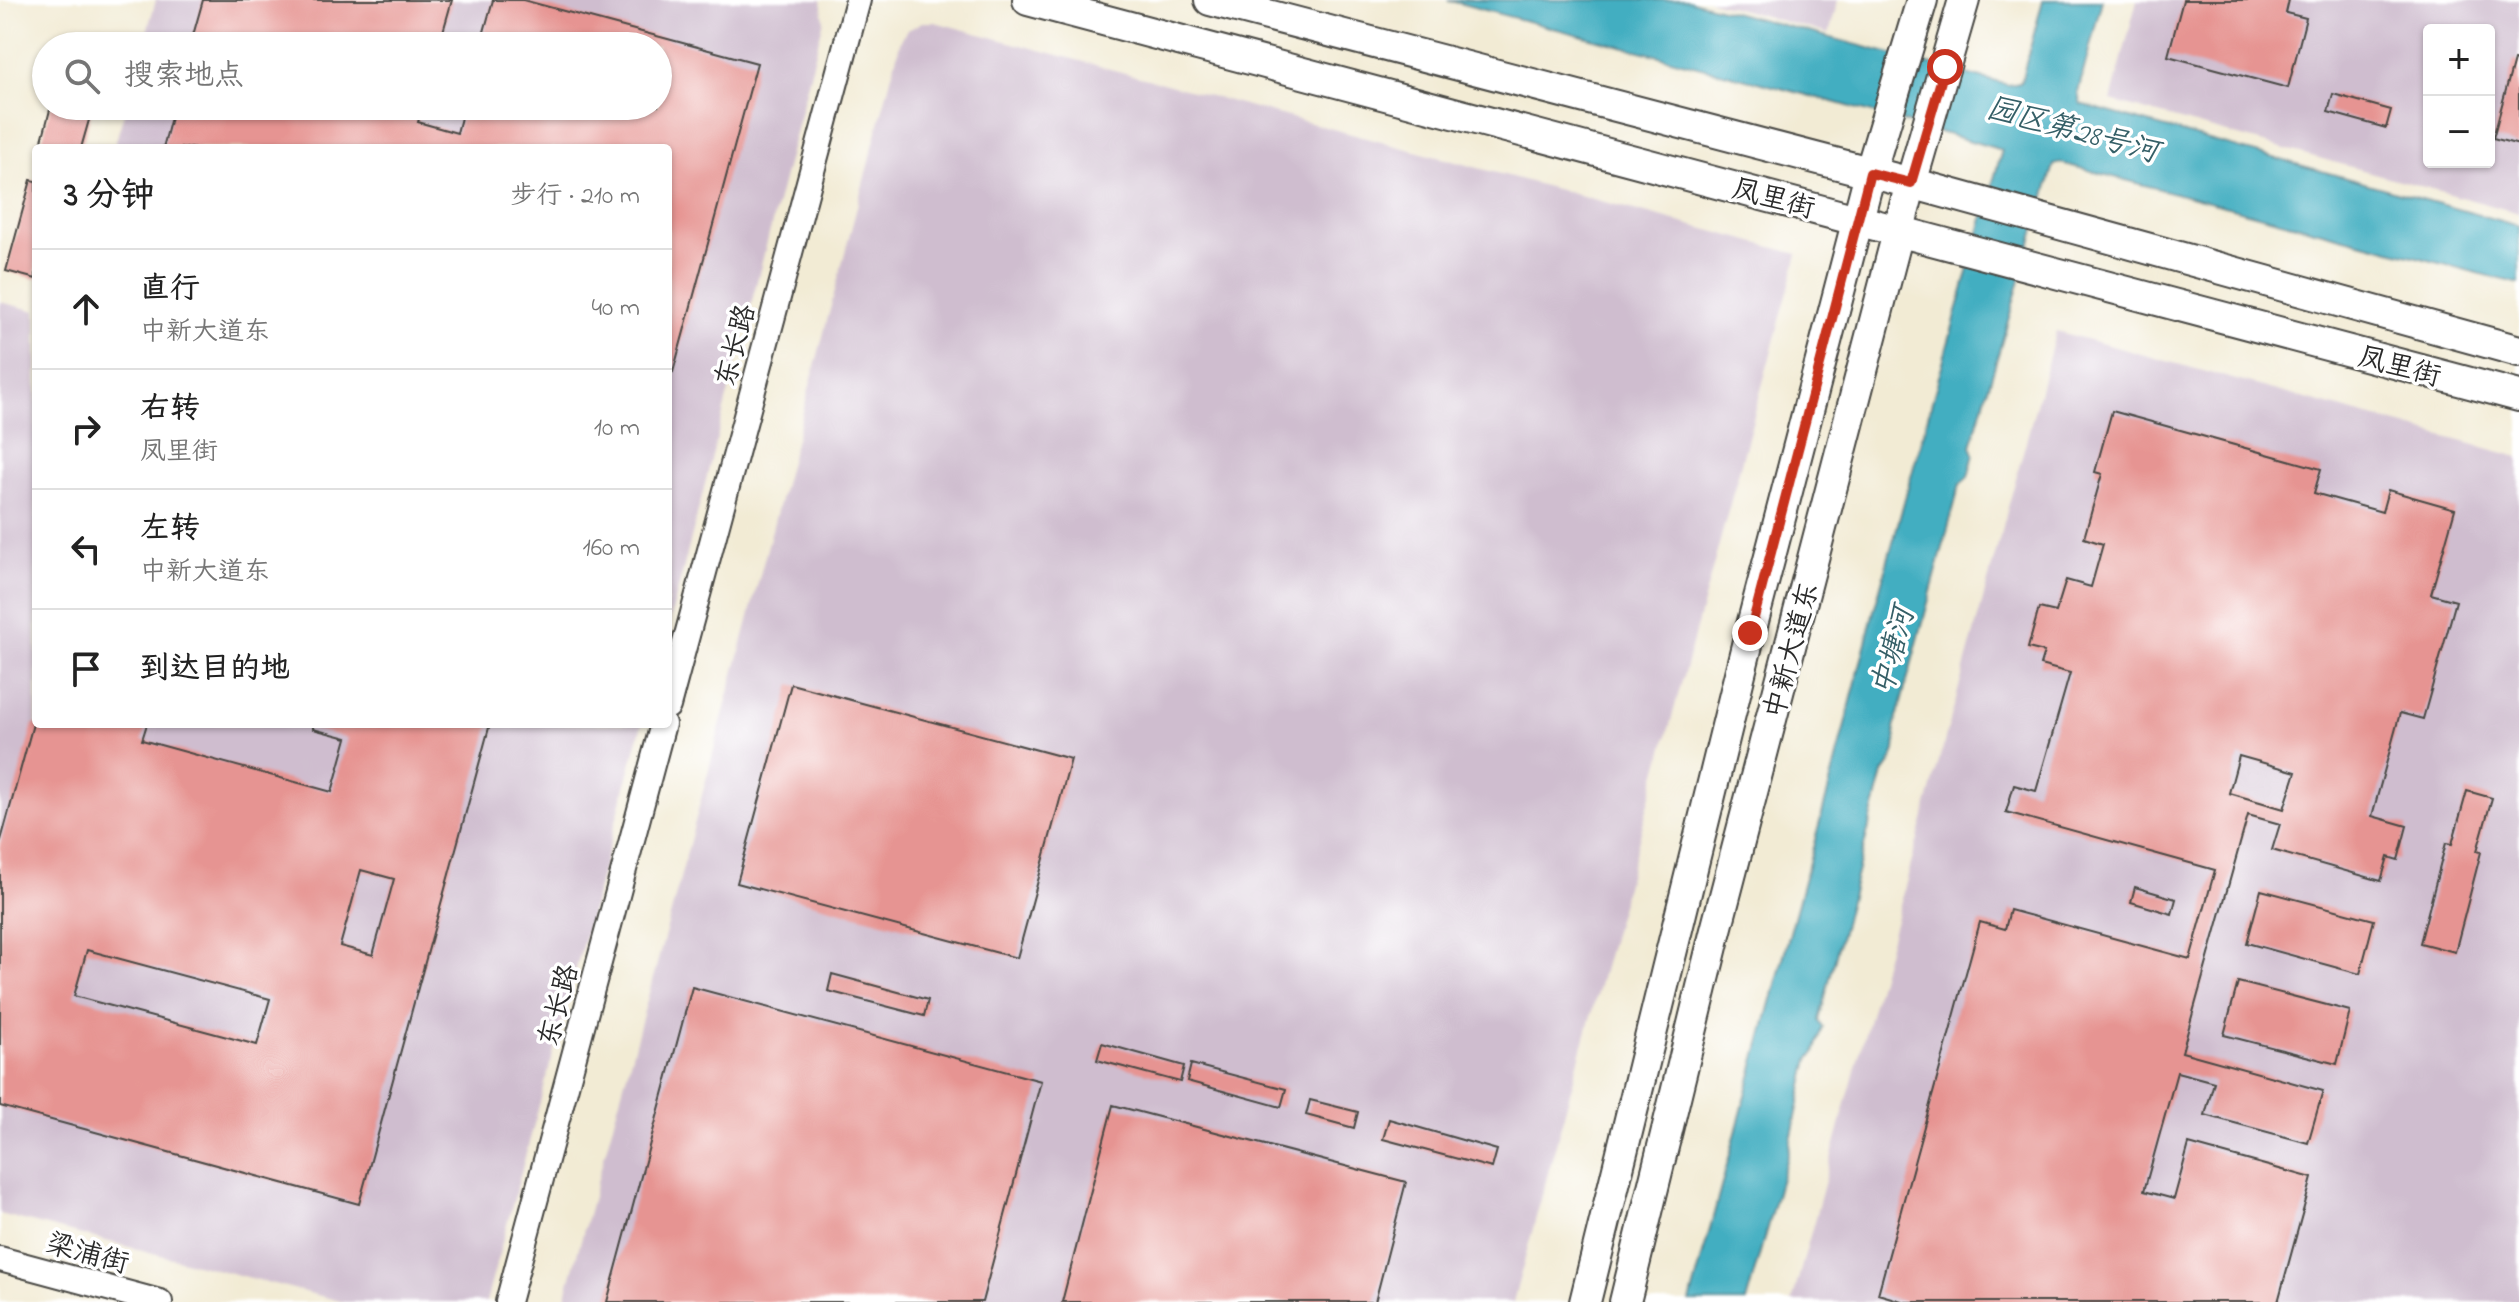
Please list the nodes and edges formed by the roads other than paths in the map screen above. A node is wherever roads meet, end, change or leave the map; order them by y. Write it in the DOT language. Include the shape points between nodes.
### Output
graph roads {
  1 [pos="858,0"];
  2 [pos="1028,0"];
  3 [pos="1210,0"];
  4 [pos="1922,0"];
  5 [pos="1964,0"];
  6 [pos="1870,173"];
  7 [pos="1911,183"];
  8 [pos="1858,219"];
  9 [pos="1900,232"];
  10 [pos="2519,351"];
  11 [pos="2519,396"];
  12 [pos="672,691"];
  13 [pos="662,728"];
  14 [pos="0,1259"];
  15 [pos="160,1302"];
  16 [pos="508,1302"];
  17 [pos="1585,1302"];
  18 [pos="1625,1302"];
  1 -- 12 [label="street, 东长路"];
  2 -- 8 [label="main road, 凤里街"];
  3 -- 6 [label="main road, 凤里街"];
  4 -- 6 [label="main road, 中新大道东"];
  5 -- 7 [label="main road, 中新大道东"];
  6 -- 7 [label="main road, 凤里街"];
  6 -- 8 [label="main road, 中新大道东"];
  7 -- 9 [label="main road, 中新大道东"];
  7 -- 10 [label="main road, 凤里街"];
  8 -- 9 [label="main road, 凤里街"];
  8 -- 17 [label="main road, 中新大道东"];
  9 -- 11 [label="main road, 凤里街"];
  9 -- 18 [label="main road, 中新大道东" via="1715,934"];
  13 -- 16 [label="street, 东长路"];
  14 -- 15 [label="street, 梁浦街"];
}
